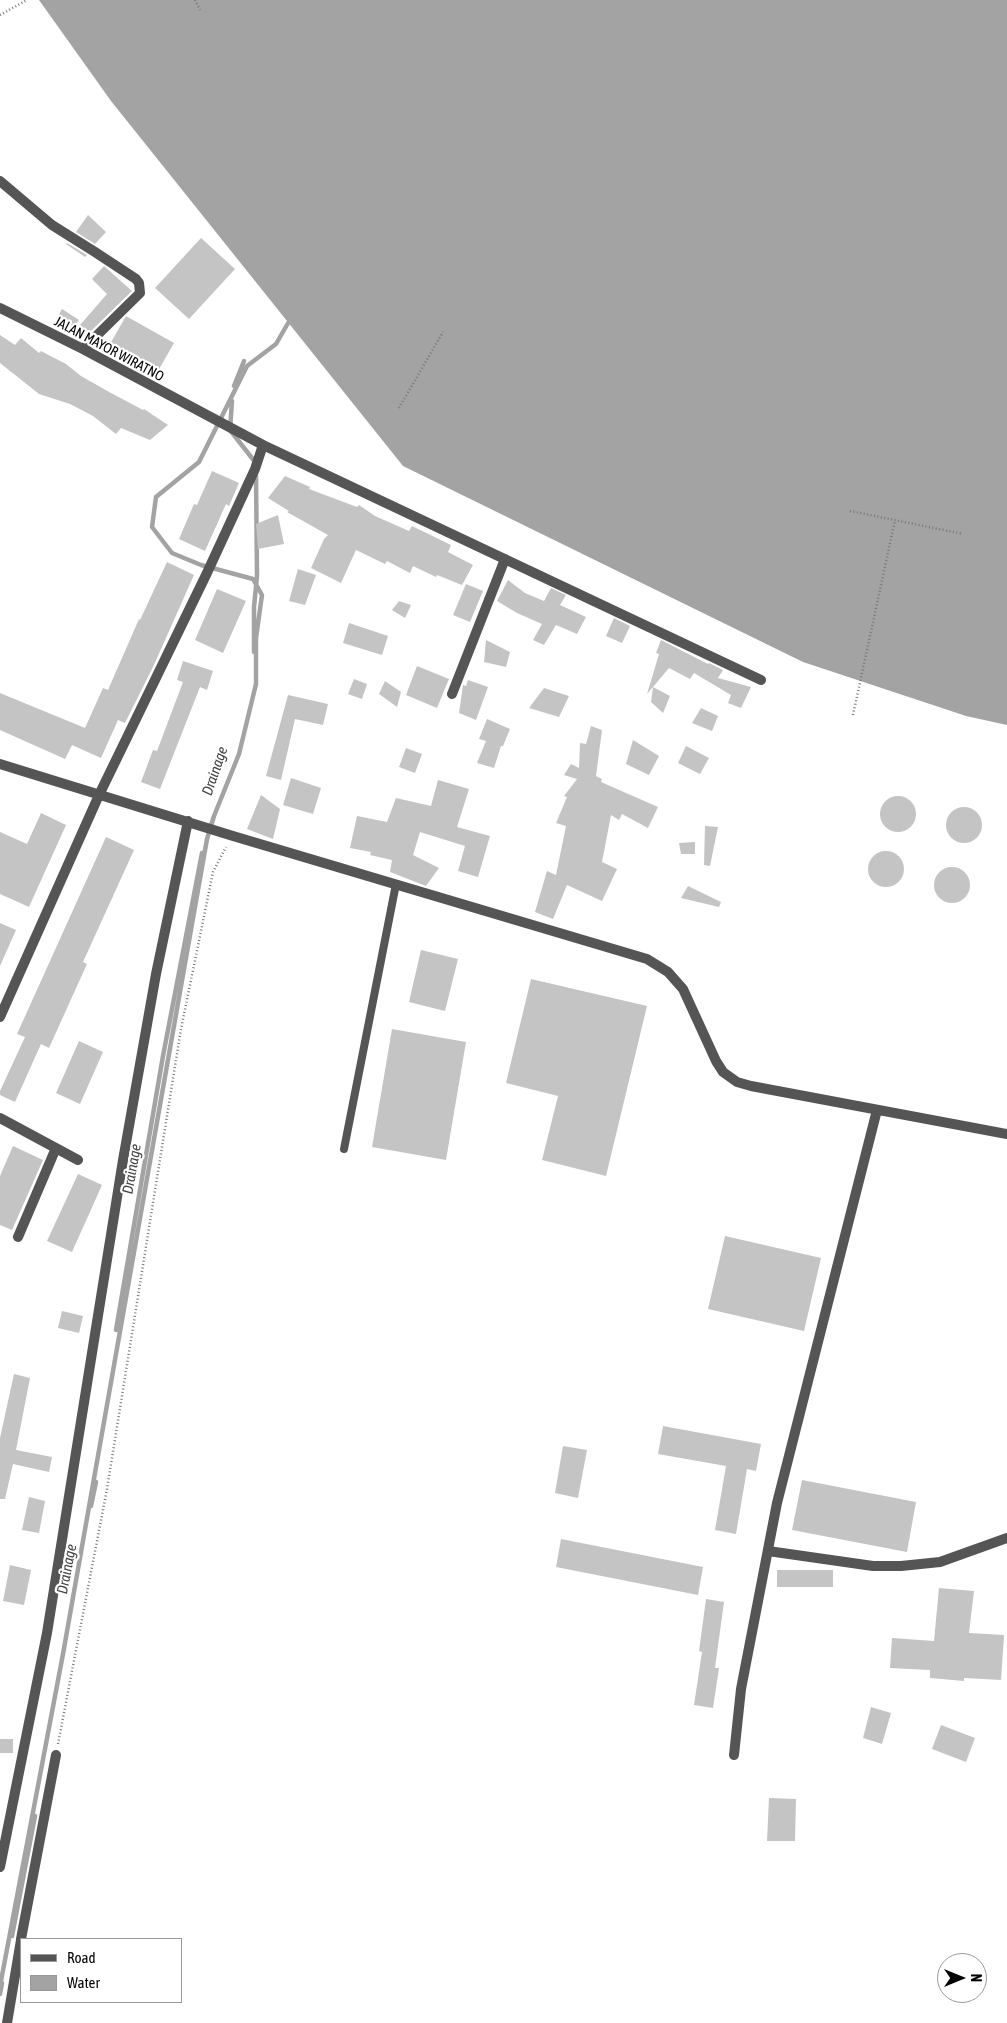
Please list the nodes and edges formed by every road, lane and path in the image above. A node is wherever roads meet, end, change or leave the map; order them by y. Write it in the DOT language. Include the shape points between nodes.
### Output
graph roads {
  1 [pos="27,0"];
  2 [pos="195,0"];
  3 [pos="200,10"];
  4 [pos="0,15"];
  5 [pos="0,181"];
  6 [pos="0,308"];
  7 [pos="443,332"];
  8 [pos="83,349"];
  9 [pos="399,408"];
  10 [pos="263,445"];
  11 [pos="850,511"];
  12 [pos="895,520"];
  13 [pos="963,534"];
  14 [pos="505,559"];
  15 [pos="761,680"];
  16 [pos="452,694"];
  17 [pos="853,715"];
  18 [pos="0,764"];
  19 [pos="99,795"];
  20 [pos="188,821"];
  21 [pos="230,835"];
  22 [pos="396,884"];
  23 [pos="0,1017"];
  24 [pos="877,1110"];
  25 [pos="0,1118"];
  26 [pos="1007,1134"];
  27 [pos="56,1148"];
  28 [pos="344,1149"];
  29 [pos="78,1160"];
  30 [pos="18,1237"];
  31 [pos="1007,1538"];
  32 [pos="768,1551"];
  33 [pos="56,1756"];
  34 [pos="734,1756"];
  35 [pos="0,1867"];
  36 [pos="21,1938"];
  37 [pos="20,1945"];
  38 [pos="7,2023"];
  1 -- 4 [label="path"];
  2 -- 3 [label="path"];
  5 -- 8 [label="street" via="52,225 138,283 140,293"];
  6 -- 8 [label="street, JALAN MAYOR WIRATNO"];
  7 -- 9 [label="path"];
  8 -- 10 [label="street, JALAN MAYOR WIRATNO"];
  10 -- 14 [label="street, JALAN MAYOR WIRATNO"];
  10 -- 19 [label="street" via="206,575"];
  11 -- 12 [label="path"];
  12 -- 13 [label="path"];
  12 -- 17 [label="path"];
  14 -- 15 [label="street, JALAN MAYOR WIRATNO"];
  14 -- 16 [label="street"];
  18 -- 19 [label="street"];
  19 -- 20 [label="street"];
  19 -- 23 [label="street"];
  20 -- 21 [label="street"];
  20 -- 35 [label="street" via="156,974 47,1633"];
  21 -- 22 [label="street"];
  21 -- 33 [label="path" via="213,872 181,1028 107,1489"];
  22 -- 24 [label="street" via="647,959 668,972 682,989 722,1072 737,1082"];
  22 -- 28 [label="lane"];
  24 -- 26 [label="street"];
  24 -- 32 [label="street" via="777,1503"];
  25 -- 27 [label="street"];
  27 -- 29 [label="street"];
  27 -- 30 [label="street"];
  31 -- 32 [label="street" via="940,1562 901,1566 873,1566"];
  32 -- 34 [label="street" via="741,1689"];
  33 -- 36 [label="street"];
  37 -- 38 [label="street"];
}
